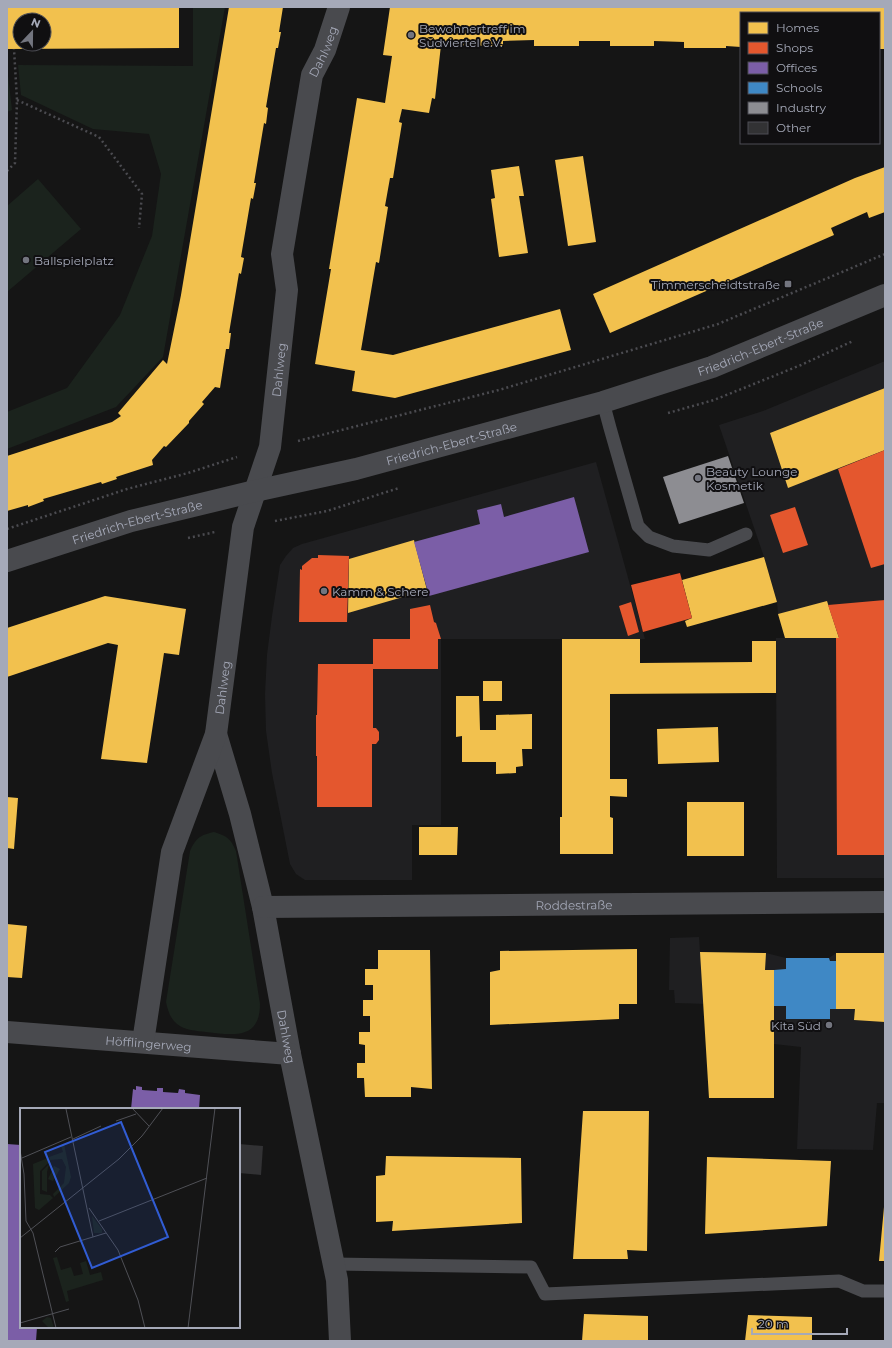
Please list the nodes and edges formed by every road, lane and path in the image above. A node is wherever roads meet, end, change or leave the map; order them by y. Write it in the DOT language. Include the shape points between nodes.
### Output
graph roads {
  1 [pos="339,7"];
  2 [pos="14,52"];
  3 [pos="17,100"];
  4 [pos="7,171"];
  5 [pos="139,228"];
  6 [pos="885,254"];
  7 [pos="885,295"];
  8 [pos="603,402"];
  9 [pos="270,447"];
  10 [pos="255,491"];
  11 [pos="7,529"];
  12 [pos="746,534"];
  13 [pos="7,561"];
  14 [pos="216,734"];
  15 [pos="885,902"];
  16 [pos="262,907"];
  17 [pos="7,1032"];
  18 [pos="143,1042"];
  19 [pos="290,1054"];
  20 [pos="334,1264"];
  21 [pos="885,1291"];
  22 [pos="340,1341"];
  1 -- 9 [label="street, Dahlweg" via="325,50 312,75 282,254 287,290"];
  2 -- 3 [label="path"];
  3 -- 4 [label="path" via="14,163"];
  3 -- 5 [label="path" via="99,137 142,194"];
  6 -- 9 [label="path" via="718,324 499,390 316,438"];
  7 -- 8 [label="street, Friedrich-Ebert-Straße" via="712,367"];
  8 -- 10 [label="street, Friedrich-Ebert-Straße" via="356,469"];
  8 -- 12 [label="lane" via="638,526 649,537 673,546 709,550"];
  9 -- 10 [label="street, Dahlweg"];
  9 -- 11 [label="path" via="127,489"];
  10 -- 13 [label="street, Friedrich-Ebert-Straße" via="132,521"];
  10 -- 14 [label="street, Dahlweg" via="243,527"];
  14 -- 16 [label="street, Dahlweg" via="240,814"];
  14 -- 18 [label="street, Dahlweg" via="172,852"];
  15 -- 16 [label="street, Roddestraße"];
  16 -- 19 [label="street, Dahlweg"];
  17 -- 18 [label="street, Höfflingerweg"];
  18 -- 19 [label="street, Höfflingerweg"];
  19 -- 20 [label="street, Dahlweg"];
  20 -- 21 [label="lane" via="531,1267 545,1294 839,1281 863,1291"];
  20 -- 22 [label="street, Dahlweg"];
}
